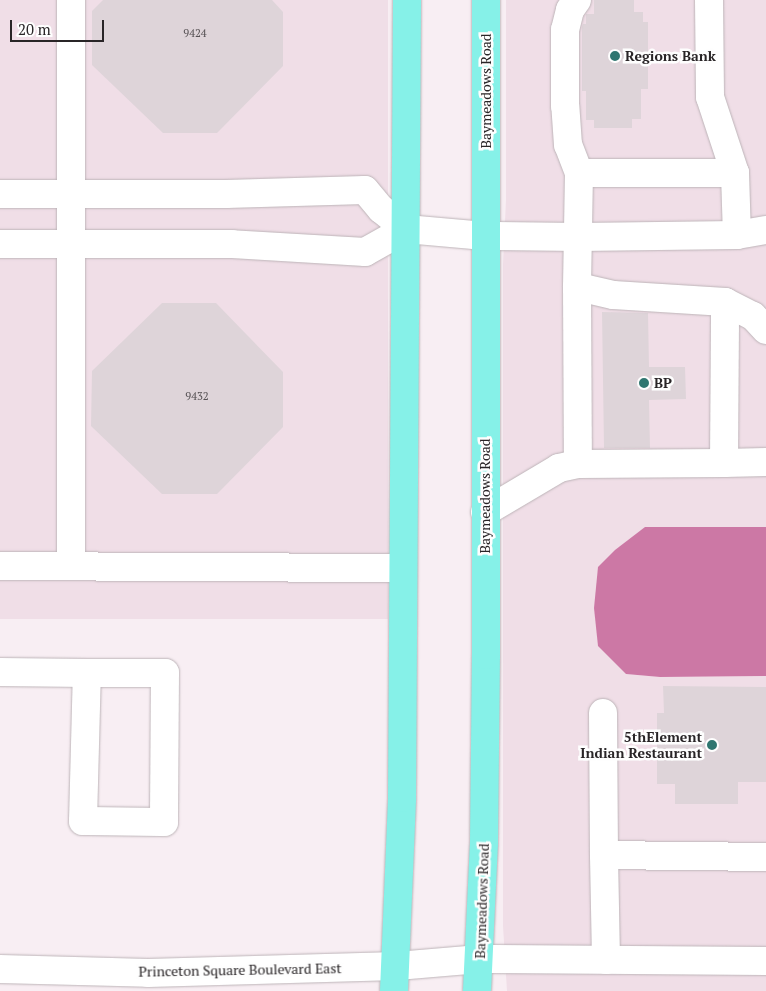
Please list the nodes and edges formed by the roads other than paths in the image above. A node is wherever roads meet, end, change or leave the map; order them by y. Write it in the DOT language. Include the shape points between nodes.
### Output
graph roads {
  1 [pos="71,0"];
  2 [pos="407,0"];
  3 [pos="486,0"];
  4 [pos="578,0"];
  5 [pos="709,0"];
  6 [pos="579,173"];
  7 [pos="735,173"];
  8 [pos="0,194"];
  9 [pos="71,194"];
  10 [pos="406,229"];
  11 [pos="766,230"];
  12 [pos="485,236"];
  13 [pos="737,236"];
  14 [pos="579,237"];
  15 [pos="0,244"];
  16 [pos="71,244"];
  17 [pos="577,287"];
  18 [pos="725,302"];
  19 [pos="766,330"];
  20 [pos="766,462"];
  21 [pos="724,463"];
  22 [pos="578,464"];
  23 [pos="485,512"];
  24 [pos="0,566"];
  25 [pos="71,566"];
  26 [pos="403,568"];
  27 [pos="0,672"];
  28 [pos="87,673"];
  29 [pos="603,713"];
  30 [pos="604,855"];
  31 [pos="766,857"];
  32 [pos="480,959"];
  33 [pos="606,960"];
  34 [pos="766,961"];
  35 [pos="0,969"];
  36 [pos="396,978"];
  37 [pos="477,991"];
  1 -- 9 [label="street"];
  2 -- 10 [label="main road"];
  3 -- 12 [label="main road, Baymeadows Road"];
  4 -- 6 [label="street" via="570,10 565,30 565,106 568,145"];
  5 -- 7 [label="street" via="710,97"];
  6 -- 7 [label="street"];
  6 -- 14 [label="street"];
  7 -- 13 [label="street"];
  8 -- 9 [label="street"];
  9 -- 10 [label="street" via="365,190 381,209"];
  9 -- 16 [label="street"];
  10 -- 12 [label="street"];
  10 -- 16 [label="street" via="365,252 232,244"];
  10 -- 26 [label="main road"];
  11 -- 13 [label="street"];
  12 -- 14 [label="street"];
  12 -- 23 [label="main road, Baymeadows Road"];
  13 -- 14 [label="street"];
  14 -- 17 [label="street"];
  15 -- 16 [label="street"];
  16 -- 25 [label="street"];
  17 -- 18 [label="street" via="613,295"];
  17 -- 22 [label="street"];
  18 -- 19 [label="street" via="753,316"];
  18 -- 21 [label="street"];
  20 -- 21 [label="street"];
  21 -- 22 [label="street"];
  22 -- 23 [label="street" via="559,468"];
  23 -- 32 [label="main road, Baymeadows Road" via="486,655"];
  24 -- 25 [label="street"];
  25 -- 26 [label="street"];
  26 -- 36 [label="main road" via="402,798"];
  27 -- 28 [label="street"];
  28 -- 28 [label="street" via="166,673 164,822 83,821"];
  29 -- 30 [label="street"];
  30 -- 31 [label="street"];
  30 -- 33 [label="street"];
  32 -- 33 [label="street, Princeton Square Boulevard East"];
  32 -- 36 [label="street, Princeton Square Boulevard East"];
  32 -- 37 [label="main road, Baymeadows Road"];
  33 -- 34 [label="street, Princeton Square Boulevard East"];
  35 -- 36 [label="street, Princeton Square Boulevard East"];
}
